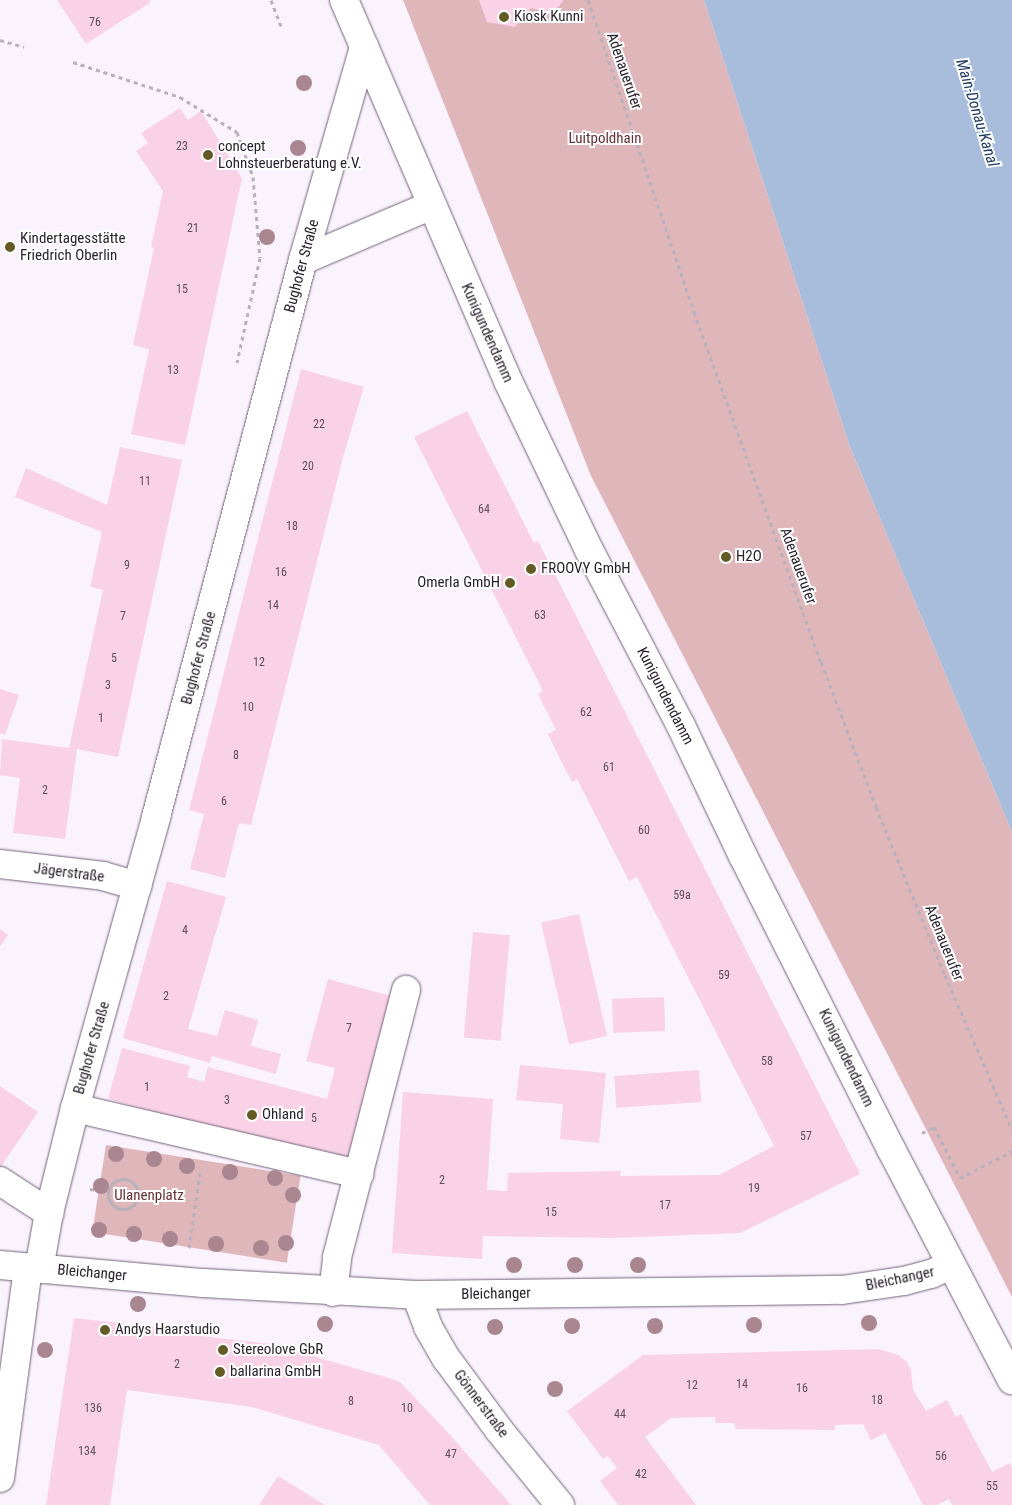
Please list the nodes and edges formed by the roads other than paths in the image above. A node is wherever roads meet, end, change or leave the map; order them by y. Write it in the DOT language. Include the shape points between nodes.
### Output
graph roads {
  1 [pos="344,0"];
  2 [pos="364,47"];
  3 [pos="432,205"];
  4 [pos="303,260"];
  5 [pos="0,864"];
  6 [pos="138,886"];
  7 [pos="406,990"];
  8 [pos="75,1108"];
  9 [pos="359,1174"];
  10 [pos="0,1181"];
  11 [pos="49,1213"];
  12 [pos="0,1265"];
  13 [pos="951,1266"];
  14 [pos="33,1268"];
  15 [pos="333,1292"];
  16 [pos="416,1295"];
  17 [pos="1012,1380"];
  18 [pos="0,1478"];
  19 [pos="560,1505"];
  1 -- 2 [label="street, Kunigundendamm"];
  2 -- 3 [label="street, Kunigundendamm"];
  2 -- 4 [label="street, Bughofer Straße"];
  3 -- 4 [label="street"];
  3 -- 13 [label="street, Kunigundendamm" via="509,383 589,550 681,726 743,856"];
  4 -- 6 [label="street, Bughofer Straße"];
  5 -- 6 [label="street, Jägerstraße" via="103,876"];
  6 -- 8 [label="street, Bughofer Straße"];
  7 -- 9 [label="street"];
  8 -- 9 [label="street"];
  8 -- 11 [label="street, Bughofer Straße"];
  9 -- 15 [label="street" via="337,1257"];
  10 -- 11 [label="street"];
  11 -- 14 [label="street, Bughofer Straße"];
  12 -- 14 [label="street, Bleichanger"];
  13 -- 16 [label="street, Bleichanger" via="904,1281 842,1290"];
  13 -- 17 [label="street, Kunigundendamm"];
  14 -- 15 [label="street, Bleichanger"];
  14 -- 18 [label="street, Bughofer Straße"];
  15 -- 16 [label="street, Bleichanger"];
  16 -- 19 [label="street, Gönnerstraße" via="446,1358"];
}
